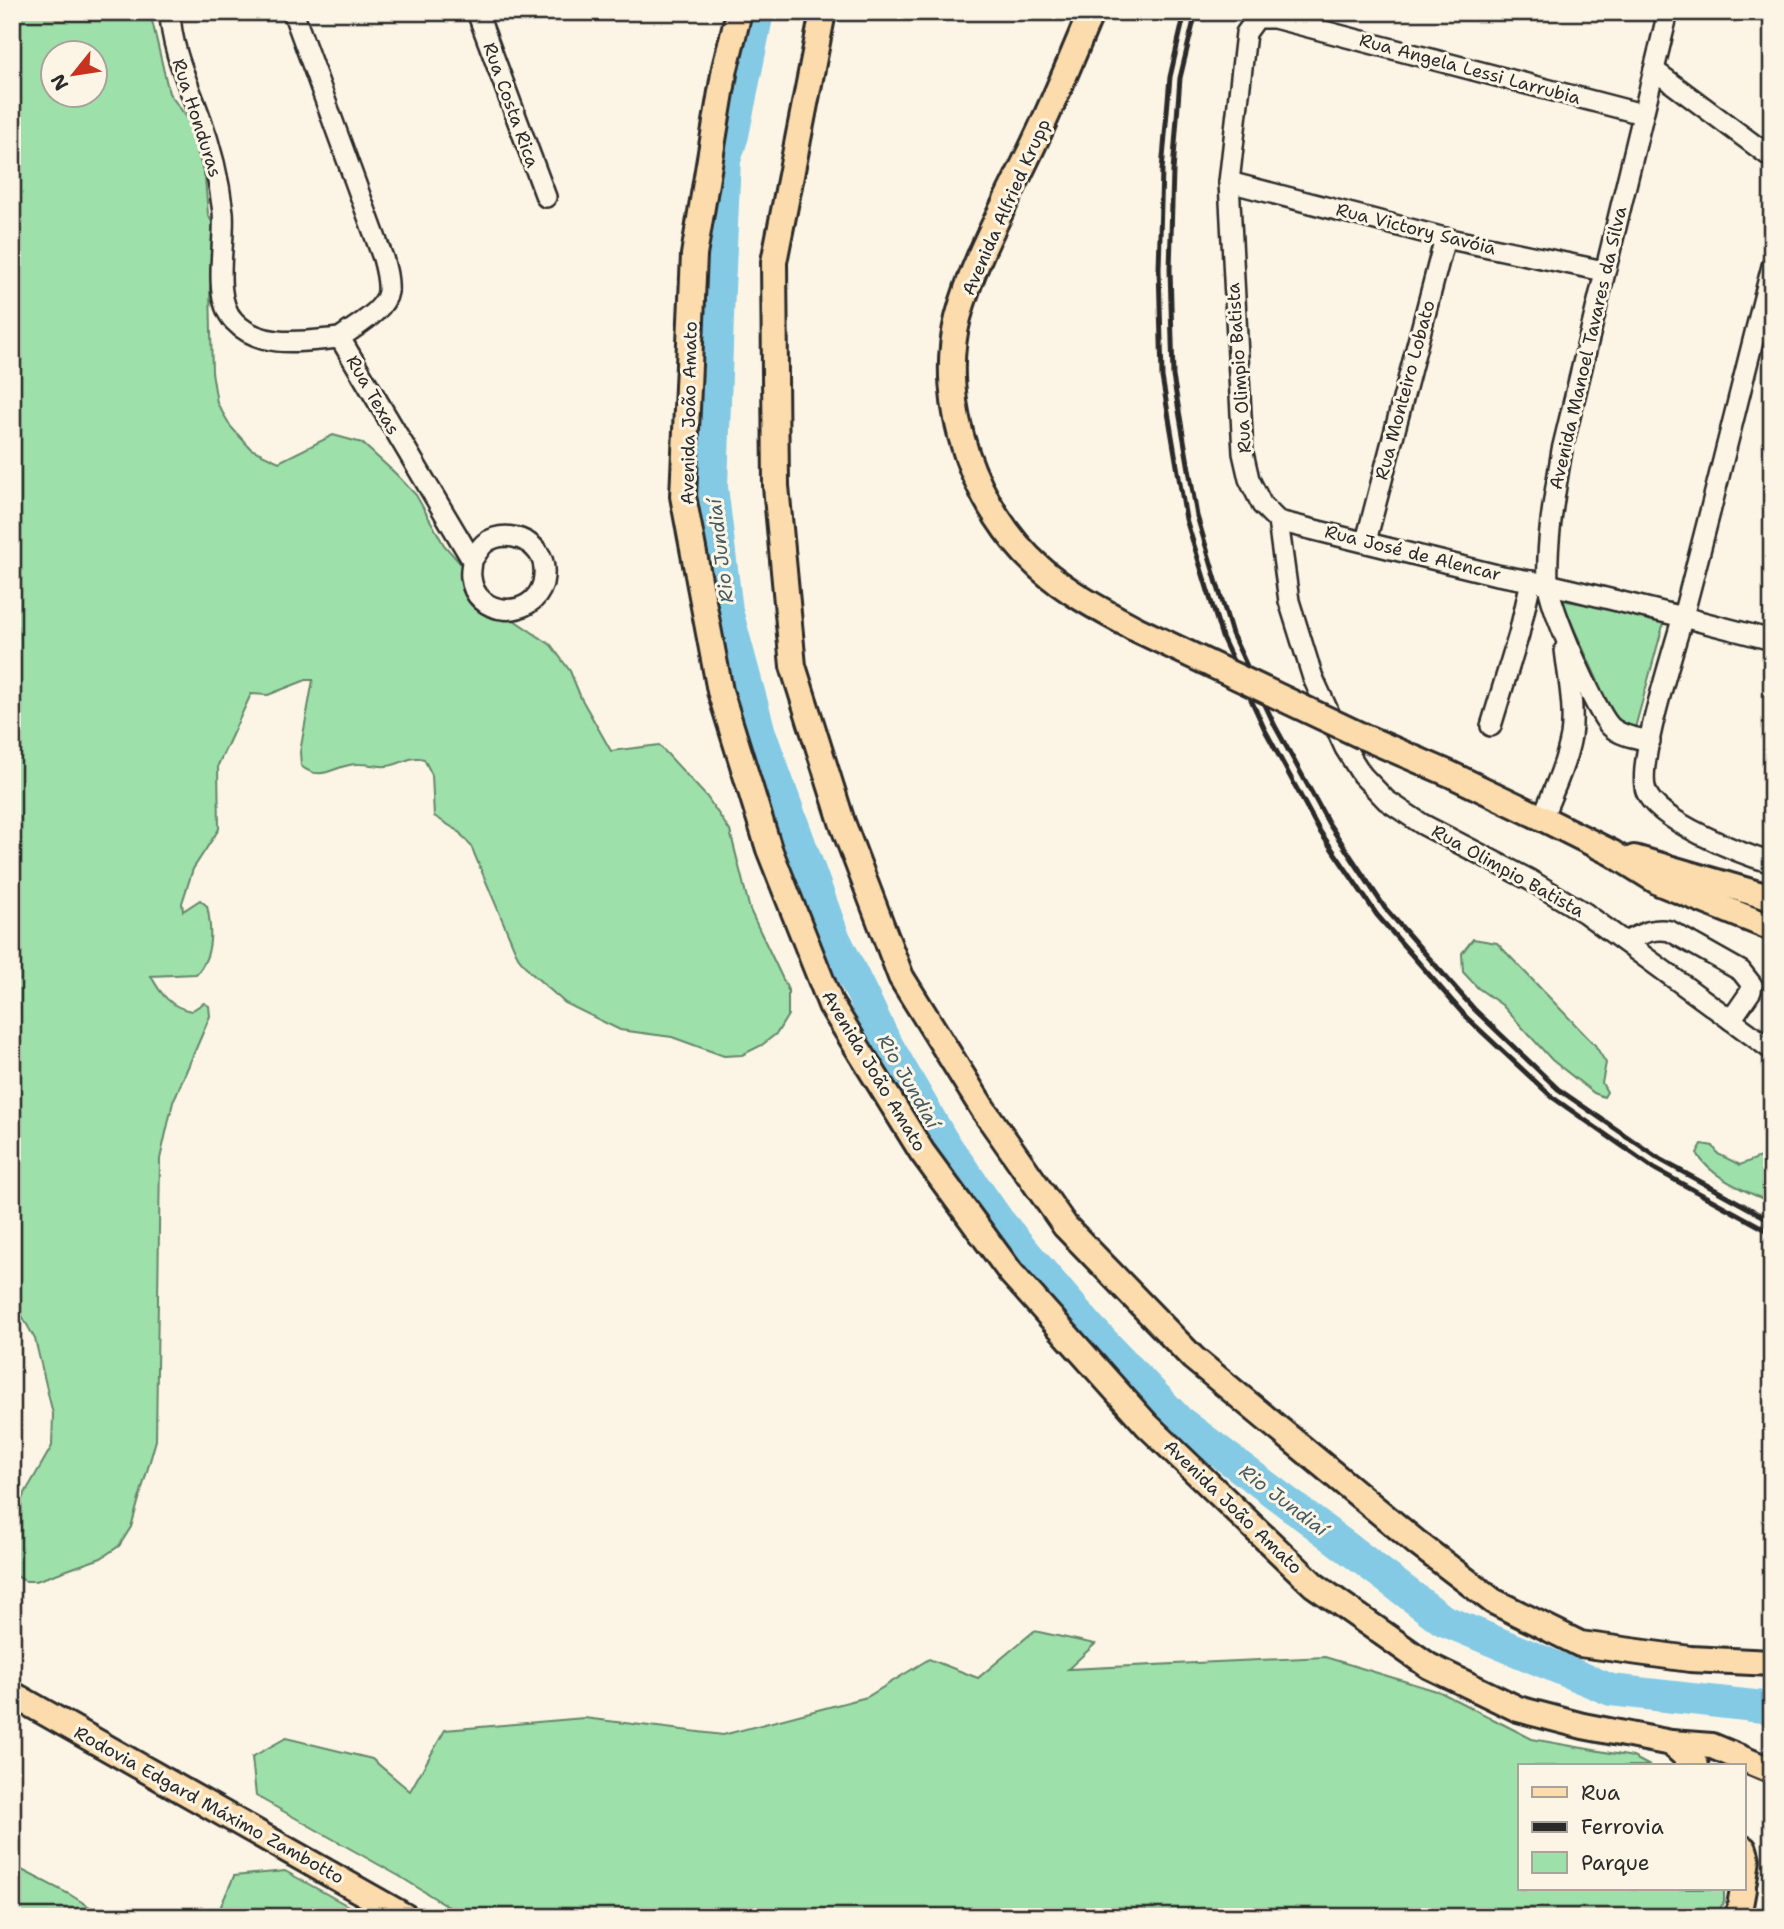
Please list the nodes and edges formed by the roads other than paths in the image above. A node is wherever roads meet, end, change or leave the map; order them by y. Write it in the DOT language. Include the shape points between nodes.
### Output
graph roads {
  1 [pos="170,12"];
  2 [pos="293,12"];
  3 [pos="477,12"];
  4 [pos="739,12"];
  5 [pos="823,12"];
  6 [pos="1091,12"];
  7 [pos="1668,12"];
  8 [pos="1257,18"];
  9 [pos="1654,70"];
  10 [pos="1642,114"];
  11 [pos="1772,158"];
  12 [pos="1228,182"];
  13 [pos="546,197"];
  14 [pos="1445,238"];
  15 [pos="1772,266"];
  16 [pos="1604,271"];
  17 [pos="340,338"];
  18 [pos="1278,521"];
  19 [pos="1366,541"];
  20 [pos="472,561"];
  21 [pos="1540,583"];
  22 [pos="1683,617"];
  23 [pos="1563,632"];
  24 [pos="1772,640"];
  25 [pos="1491,726"];
  26 [pos="1650,741"];
  27 [pos="1542,818"];
  28 [pos="1612,853"];
  29 [pos="1772,863"];
  30 [pos="1772,898"];
  31 [pos="1772,928"];
  32 [pos="1625,943"];
  33 [pos="1731,1020"];
  34 [pos="1772,1050"];
  35 [pos="1772,1663"];
  36 [pos="12,1694"];
  37 [pos="1671,1743"];
  38 [pos="1694,1764"];
  39 [pos="1772,1771"];
  40 [pos="1743,1890"];
  41 [pos="406,1917"];
  42 [pos="1738,1917"];
  1 -- 17 [label="street, Rua Honduras" via="175,48 215,161 223,214 224,302 233,320 255,336 286,342"];
  2 -- 17 [label="street, Rua Texas" via="387,277 388,294 377,310"];
  3 -- 13 [label="street, Rua Costa Rica"];
  4 -- 37 [label="main road, Avenida João Amato" via="724,68 694,255 684,496 720,691 769,849 831,1005 922,1152 1011,1273 1147,1425 1314,1585 1429,1666 1518,1709"];
  5 -- 35 [label="main road" via="774,262 776,486 793,666 842,822 901,977 983,1109 1065,1226 1193,1358 1417,1543 1493,1601 1580,1644 1690,1659"];
  6 -- 27 [label="main road, Avenida Alfried Krupp, bridge" via="983,249 958,319 951,381 959,433 985,495 1008,533 1040,568 1134,628"];
  7 -- 9 [label="street, Avenida Manoel Tavares da Silva"];
  8 -- 10 [label="street, Rua Angela Lessi Larrubia" via="1274,18"];
  8 -- 12 [label="street, Rua Olimpio Batista" via="1246,33"];
  9 -- 10 [label="street, Avenida Manoel Tavares da Silva"];
  9 -- 11 [label="street"];
  10 -- 16 [label="street, Avenida Manoel Tavares da Silva"];
  12 -- 14 [label="street, Rua Victory Savóia"];
  12 -- 18 [label="street, Rua Olimpio Batista" via="1243,453 1262,505"];
  14 -- 16 [label="street, Rua Victory Savóia"];
  14 -- 19 [label="street, Rua Monteiro Lobato"];
  15 -- 22 [label="street"];
  16 -- 21 [label="street, Avenida Manoel Tavares da Silva" via="1562,450"];
  17 -- 20 [label="street, Rua Texas"];
  18 -- 19 [label="street, Rua José de Alencar"];
  18 -- 32 [label="street, Rua Olimpio Batista" via="1289,601 1313,678 1362,775 1386,800 1422,824 1530,880"];
  19 -- 21 [label="street, Rua José de Alencar"];
  20 -- 20 [label="street, Rua Texas" via="476,593 488,605 505,611 525,607 540,593 545,573 539,553 524,539 504,536 484,544"];
  21 -- 22 [label="street, Rua José de Alencar"];
  21 -- 23 [label="street, Avenida Manoel Tavares da Silva"];
  21 -- 25 [label="street"];
  22 -- 24 [label="street, Rua José de Alencar"];
  22 -- 26 [label="street"];
  23 -- 26 [label="street, Avenida Manoel Tavares da Silva" via="1611,727"];
  23 -- 27 [label="street" via="1571,735"];
  26 -- 29 [label="street" via="1644,778 1655,807 1675,822"];
  27 -- 28 [label="main road, Avenida Alfried Krupp"];
  28 -- 30 [label="main road"];
  28 -- 31 [label="main road" via="1660,883"];
  32 -- 33 [label="street, Rua Olimpio Batista"];
  32 -- 33 [label="street" via="1659,928 1741,971 1749,978 1751,991"];
  33 -- 34 [label="street, Rua Olimpio Batista"];
  36 -- 41 [label="main road, Rodovia Edgard Máximo Zambotto"];
  37 -- 38 [label="main road"];
  37 -- 39 [label="main road, Avenida João Amato" via="1712,1746"];
  40 -- 42 [label="main road"];
}
